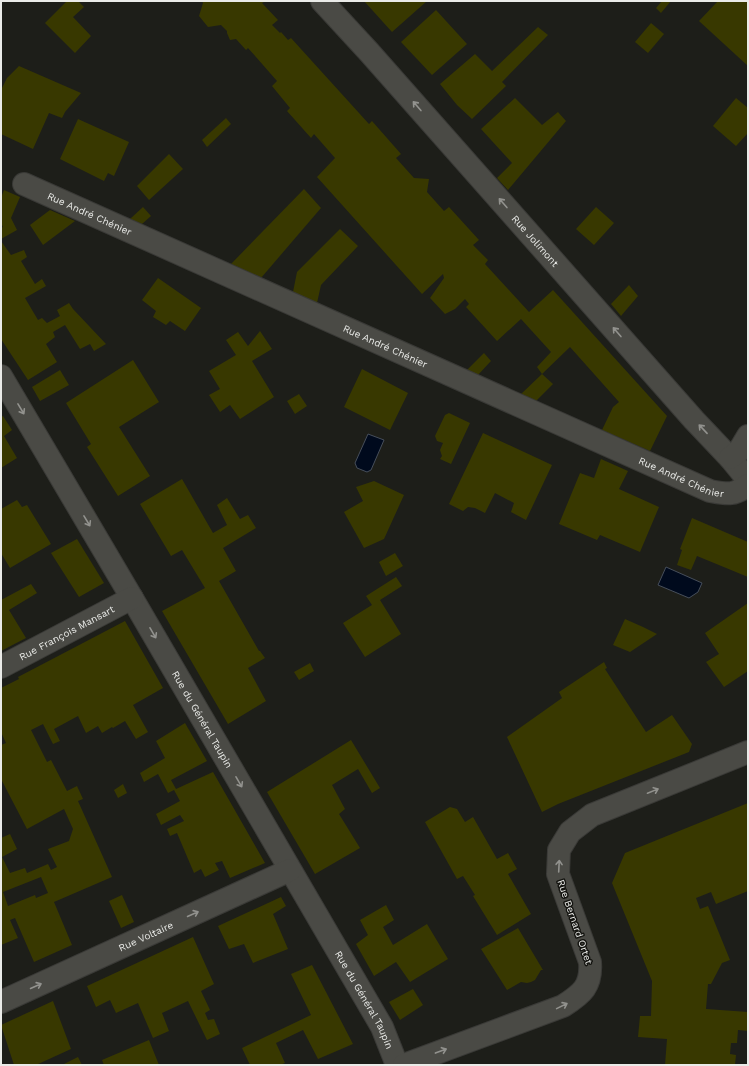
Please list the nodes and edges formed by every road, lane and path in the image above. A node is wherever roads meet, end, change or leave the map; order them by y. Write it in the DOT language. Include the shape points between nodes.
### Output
graph roads {
  1 [pos="322,1"];
  2 [pos="24,184"];
  3 [pos="1,376"];
  4 [pos="748,436"];
  5 [pos="730,458"];
  6 [pos="748,480"];
  7 [pos="748,485"];
  8 [pos="132,598"];
  9 [pos="1,667"];
  10 [pos="748,752"];
  11 [pos="290,870"];
  12 [pos="1,1002"];
  13 [pos="397,1065"];
  14 [pos="404,1065"];
  5 -- 1 [label="street, Rue Jolimont, one-way"];
  2 -- 7 [label="street, Rue André Chénier" via="710,491 729,494"];
  3 -- 8 [label="street, Rue du Général Taupin, one-way"];
  4 -- 5 [label="street" via="739,451"];
  5 -- 6 [label="street, Rue Jolimont"];
  8 -- 9 [label="street, Rue François Mansart"];
  8 -- 11 [label="street, Rue du Général Taupin, one-way"];
  14 -- 10 [label="street, Rue Bernard Ortet, one-way" via="563,1006 579,996 591,974 590,962 558,874 559,850 570,832 592,815"];
  12 -- 11 [label="street, Rue Voltaire, one-way"];
  11 -- 13 [label="street, Rue du Général Taupin" via="382,1027"];
}
